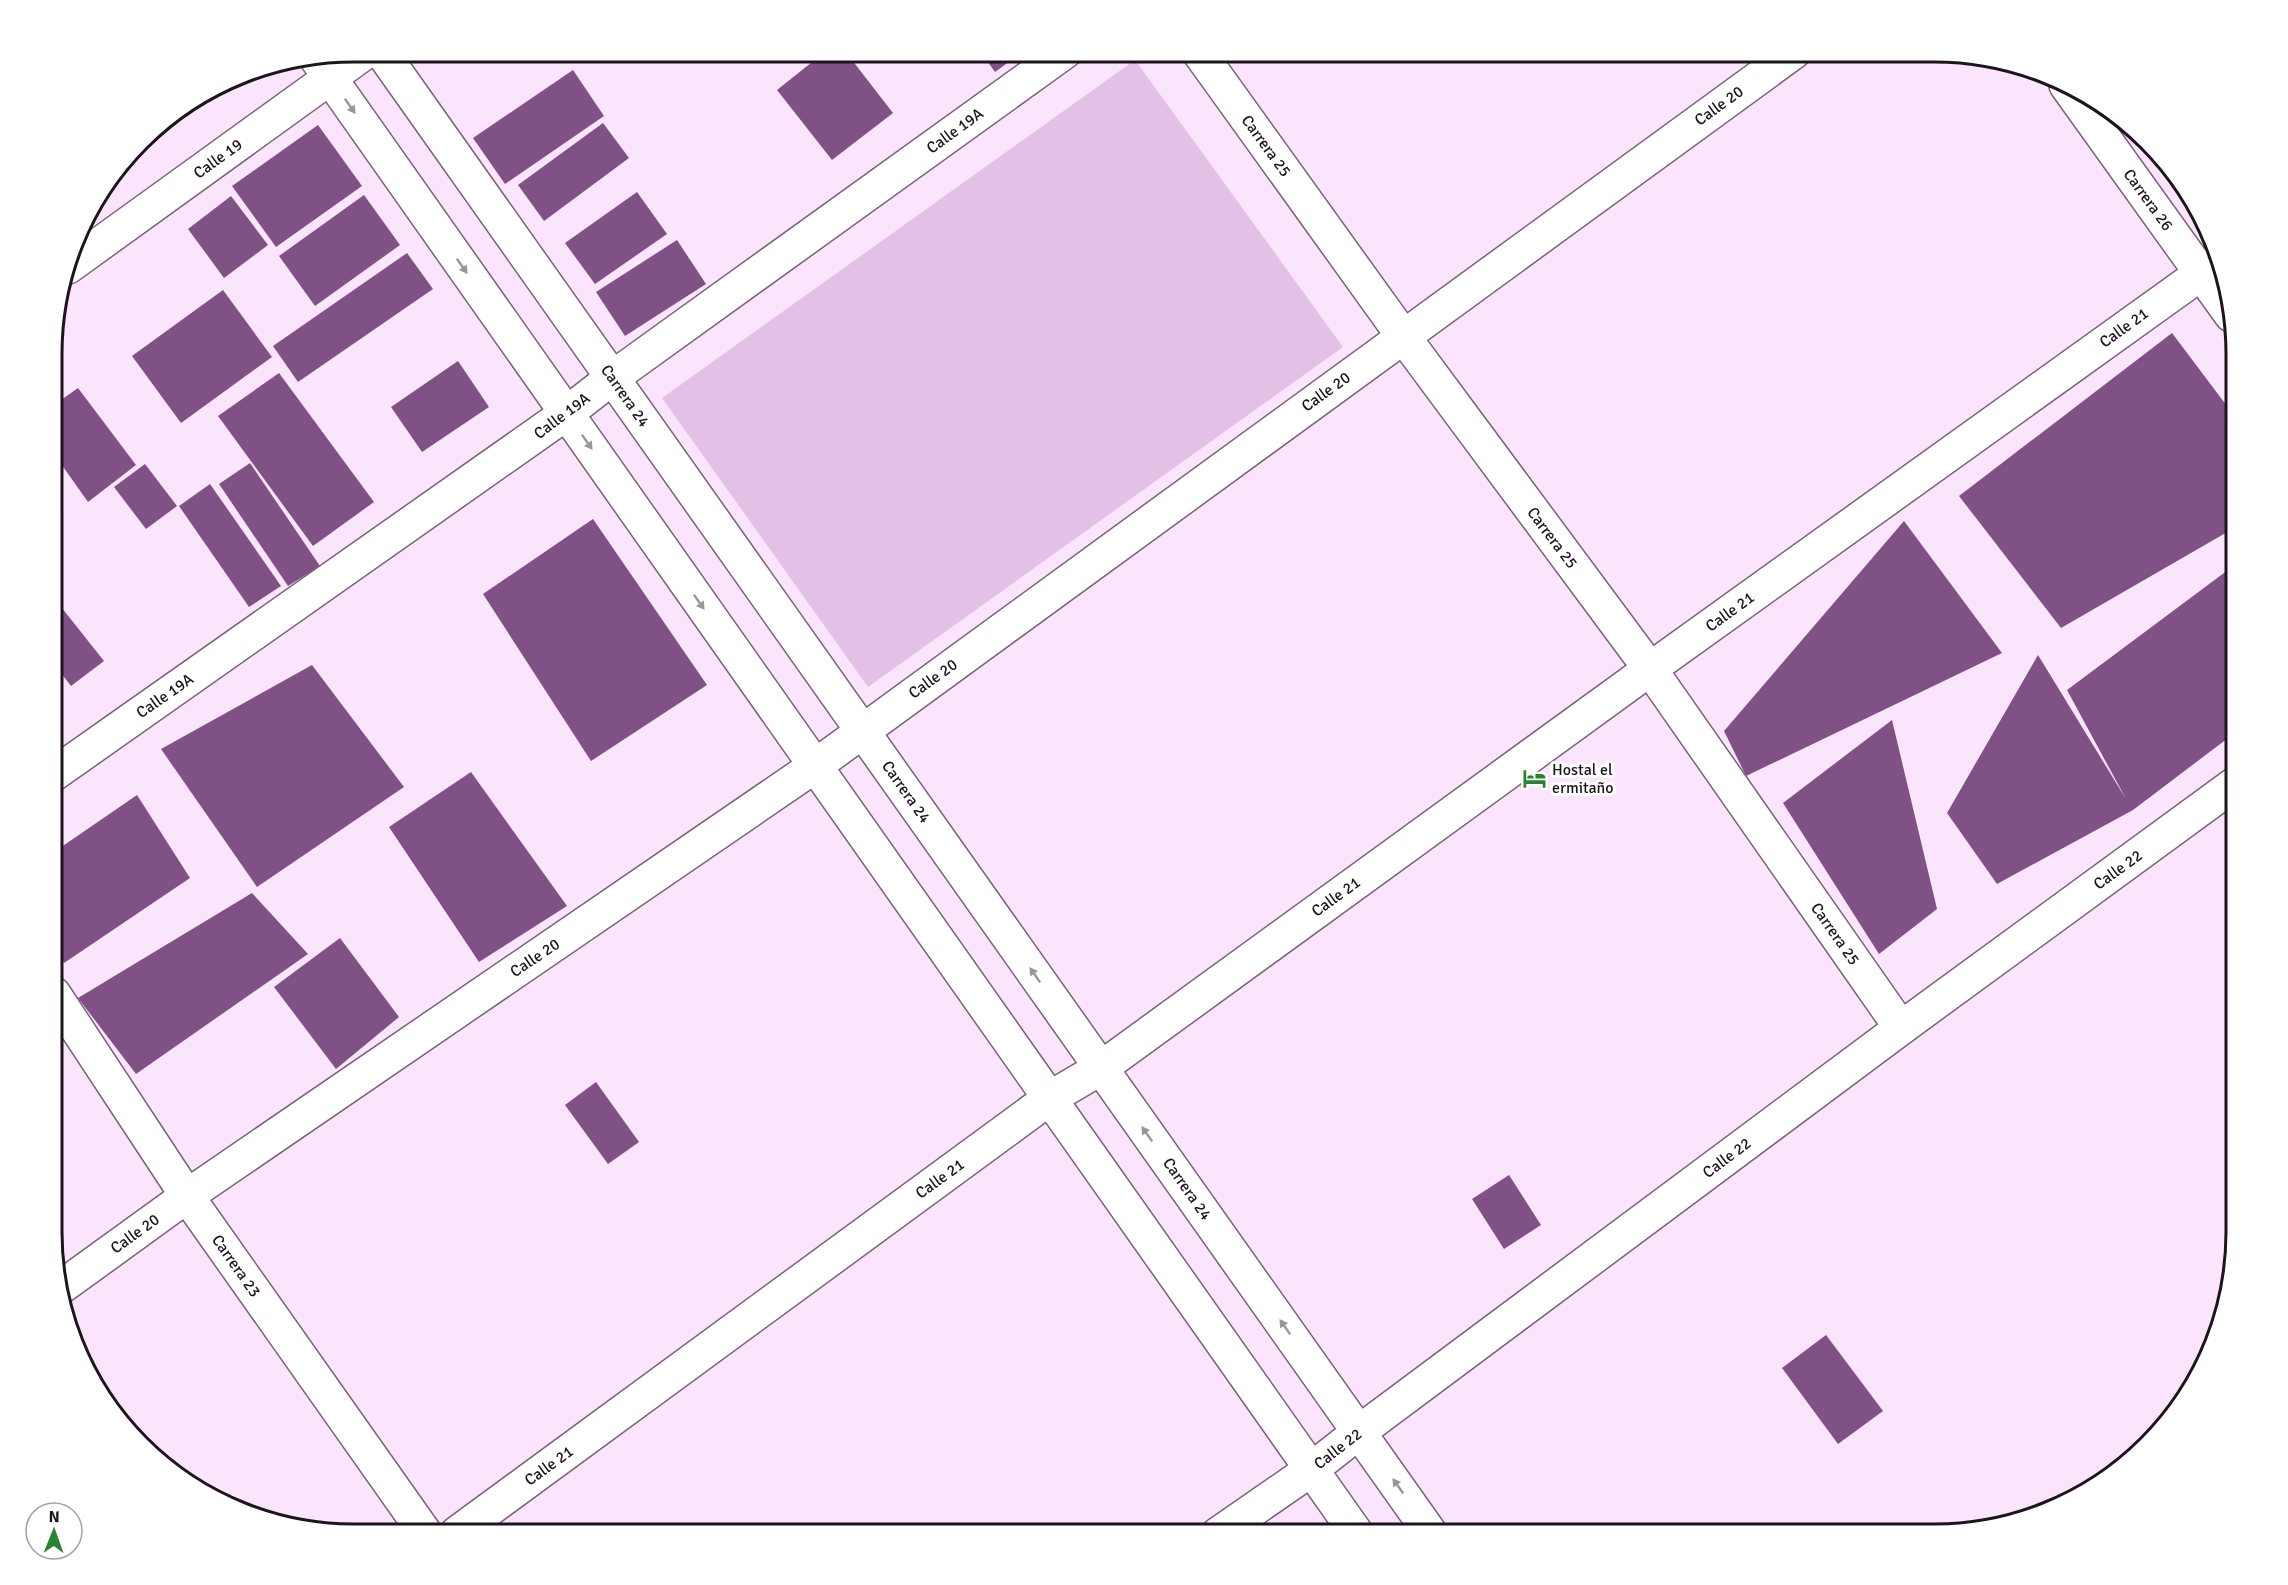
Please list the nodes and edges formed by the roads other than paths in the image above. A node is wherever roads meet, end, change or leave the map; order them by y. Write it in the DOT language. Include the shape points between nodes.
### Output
graph roads {
  1 [pos="339,62"];
  2 [pos="389,62"];
  3 [pos="1050,62"];
  4 [pos="1206,62"];
  5 [pos="1780,62"];
  6 [pos="323,68"];
  7 [pos="2078,100"];
  8 [pos="77,260"];
  9 [pos="2209,267"];
  10 [pos="2220,290"];
  11 [pos="1403,336"];
  12 [pos="612,378"];
  13 [pos="567,413"];
  14 [pos="1650,669"];
  15 [pos="862,730"];
  16 [pos="815,766"];
  17 [pos="62,768"];
  18 [pos="2226,790"];
  19 [pos="62,1006"];
  20 [pos="1901,1029"];
  21 [pos="1101,1068"];
  22 [pos="1050,1098"];
  23 [pos="187,1196"];
  24 [pos="66,1283"];
  25 [pos="1359,1432"];
  26 [pos="1312,1469"];
  27 [pos="419,1524"];
  28 [pos="469,1524"];
  29 [pos="1232,1524"];
  30 [pos="1350,1524"];
  31 [pos="1424,1524"];
  1 -- 6 [label="street, Calle 19"];
  2 -- 12 [label="street, Carrera 24"];
  3 -- 12 [label="street, Calle 19A"];
  4 -- 11 [label="street, Carrera 25"];
  5 -- 11 [label="street, Calle 20"];
  6 -- 8 [label="street, Calle 19"];
  6 -- 13 [label="street, one-way"];
  7 -- 9 [label="street, Carrera 26"];
  9 -- 10 [label="street, Carrera 26"];
  9 -- 14 [label="street, Calle 21"];
  11 -- 14 [label="street, Carrera 25"];
  11 -- 15 [label="street, Calle 20"];
  12 -- 13 [label="street, Calle 19A"];
  12 -- 15 [label="street, Carrera 24"];
  13 -- 16 [label="street, one-way"];
  13 -- 17 [label="street, Calle 19A"];
  14 -- 20 [label="street, Carrera 25"];
  14 -- 21 [label="street, Calle 21"];
  15 -- 16 [label="street, Calle 20"];
  21 -- 15 [label="street, Carrera 24, one-way"];
  16 -- 22 [label="street"];
  16 -- 23 [label="street, Calle 20"];
  18 -- 20 [label="street, Calle 22"];
  19 -- 23 [label="street, Carrera 23"];
  20 -- 25 [label="street, Calle 22"];
  21 -- 22 [label="street, Calle 21"];
  25 -- 21 [label="street, Carrera 24, one-way"];
  22 -- 26 [label="street"];
  22 -- 28 [label="street, Calle 21"];
  23 -- 24 [label="street, Calle 20"];
  23 -- 27 [label="street, Carrera 23"];
  25 -- 26 [label="street, Calle 22"];
  31 -- 25 [label="street, Carrera 24, one-way"];
  26 -- 29 [label="street, Calle 22"];
  26 -- 30 [label="street"];
}
